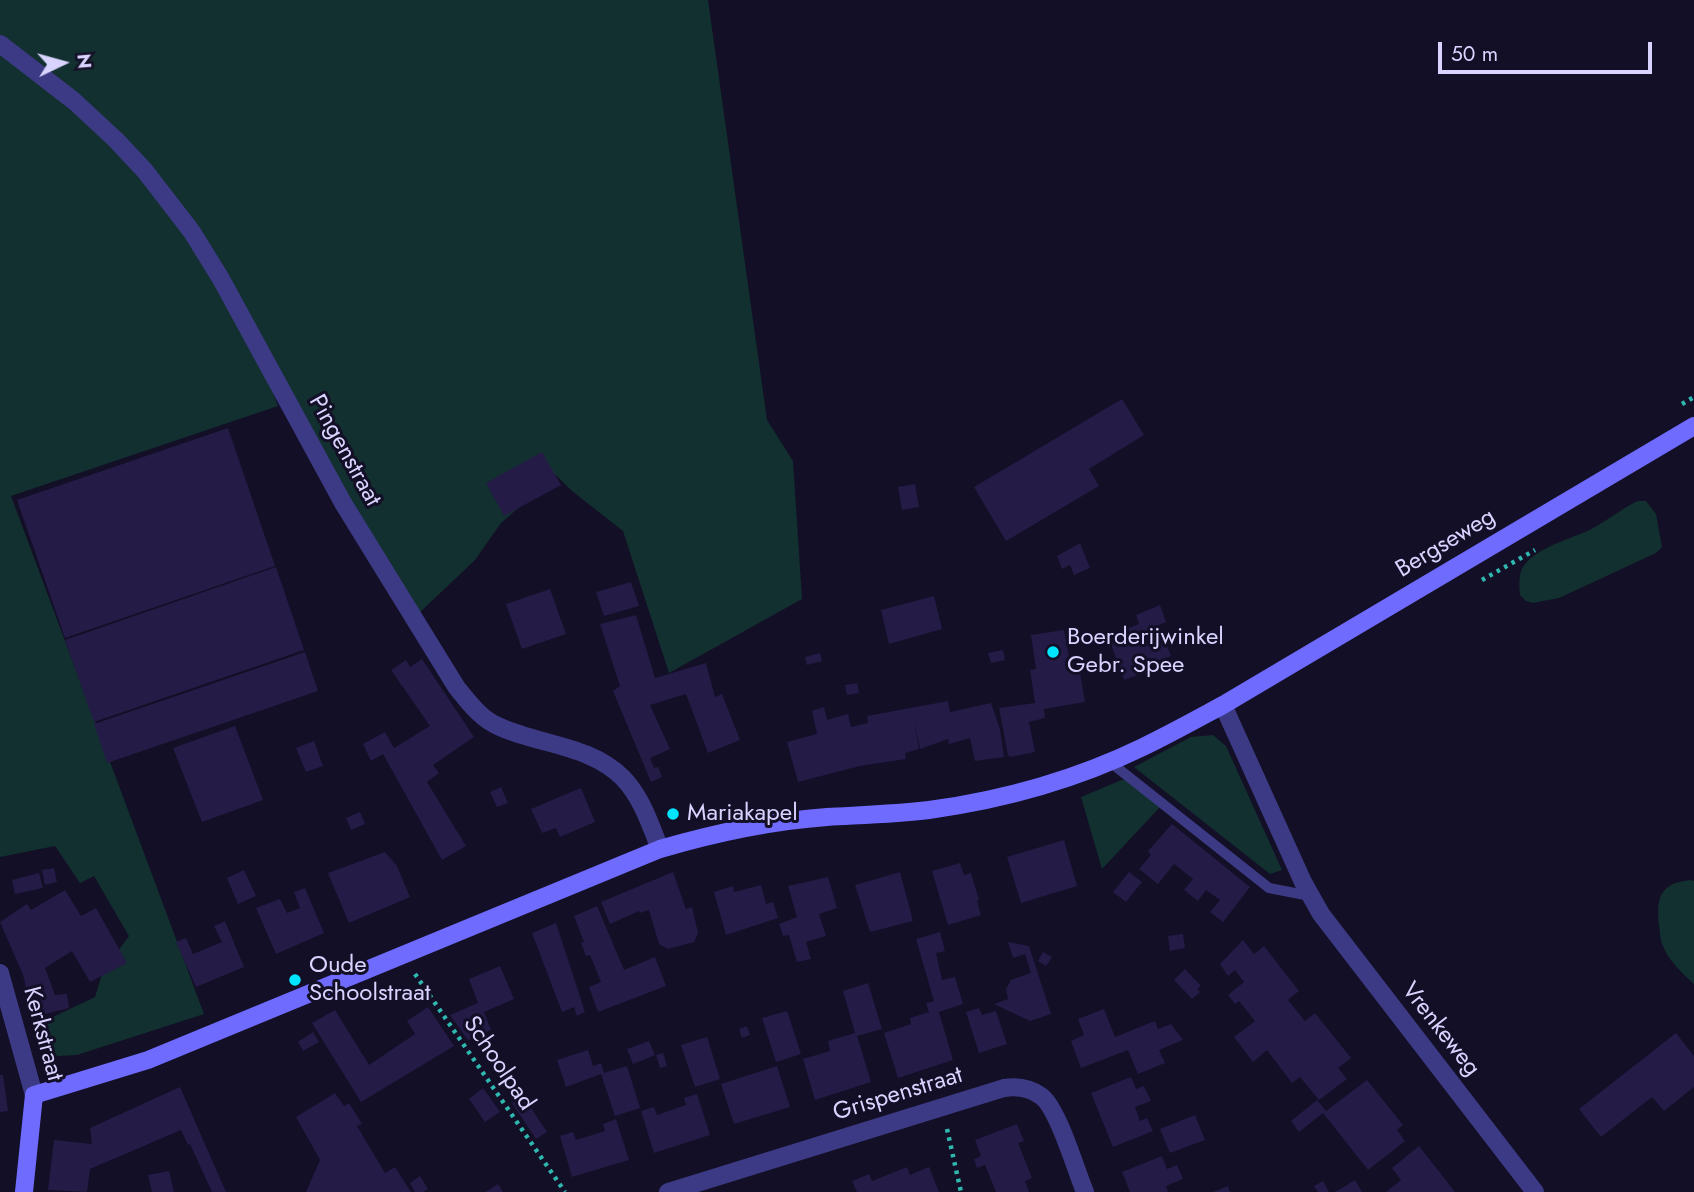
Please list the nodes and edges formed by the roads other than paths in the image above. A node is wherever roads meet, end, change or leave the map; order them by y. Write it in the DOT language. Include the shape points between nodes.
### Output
graph roads {
  1 [pos="0,44"];
  2 [pos="1694,426"];
  3 [pos="1223,705"];
  4 [pos="1110,761"];
  5 [pos="660,849"];
  6 [pos="1310,896"];
  7 [pos="0,973"];
  8 [pos="34,1095"];
  9 [pos="1525,1188"];
  10 [pos="24,1192"];
  11 [pos="668,1192"];
  12 [pos="1085,1192"];
  1 -- 5 [label="street, Pingenstraat" via="116,139 192,232 344,503 461,694 499,727 552,742 616,772 635,793"];
  2 -- 3 [label="street, Bergseweg"];
  3 -- 4 [label="street"];
  3 -- 6 [label="street, Vrenkeweg"];
  4 -- 5 [label="street" via="978,802 763,824"];
  4 -- 6 [label="lane" via="1269,888"];
  5 -- 8 [label="street" via="148,1060"];
  6 -- 9 [label="street, Vrenkeweg"];
  7 -- 8 [label="street, Kerkstraat"];
  8 -- 10 [label="street, Kerkstraat"];
  11 -- 12 [label="street, Grispenstraat" via="1011,1087 1043,1097"];
}
